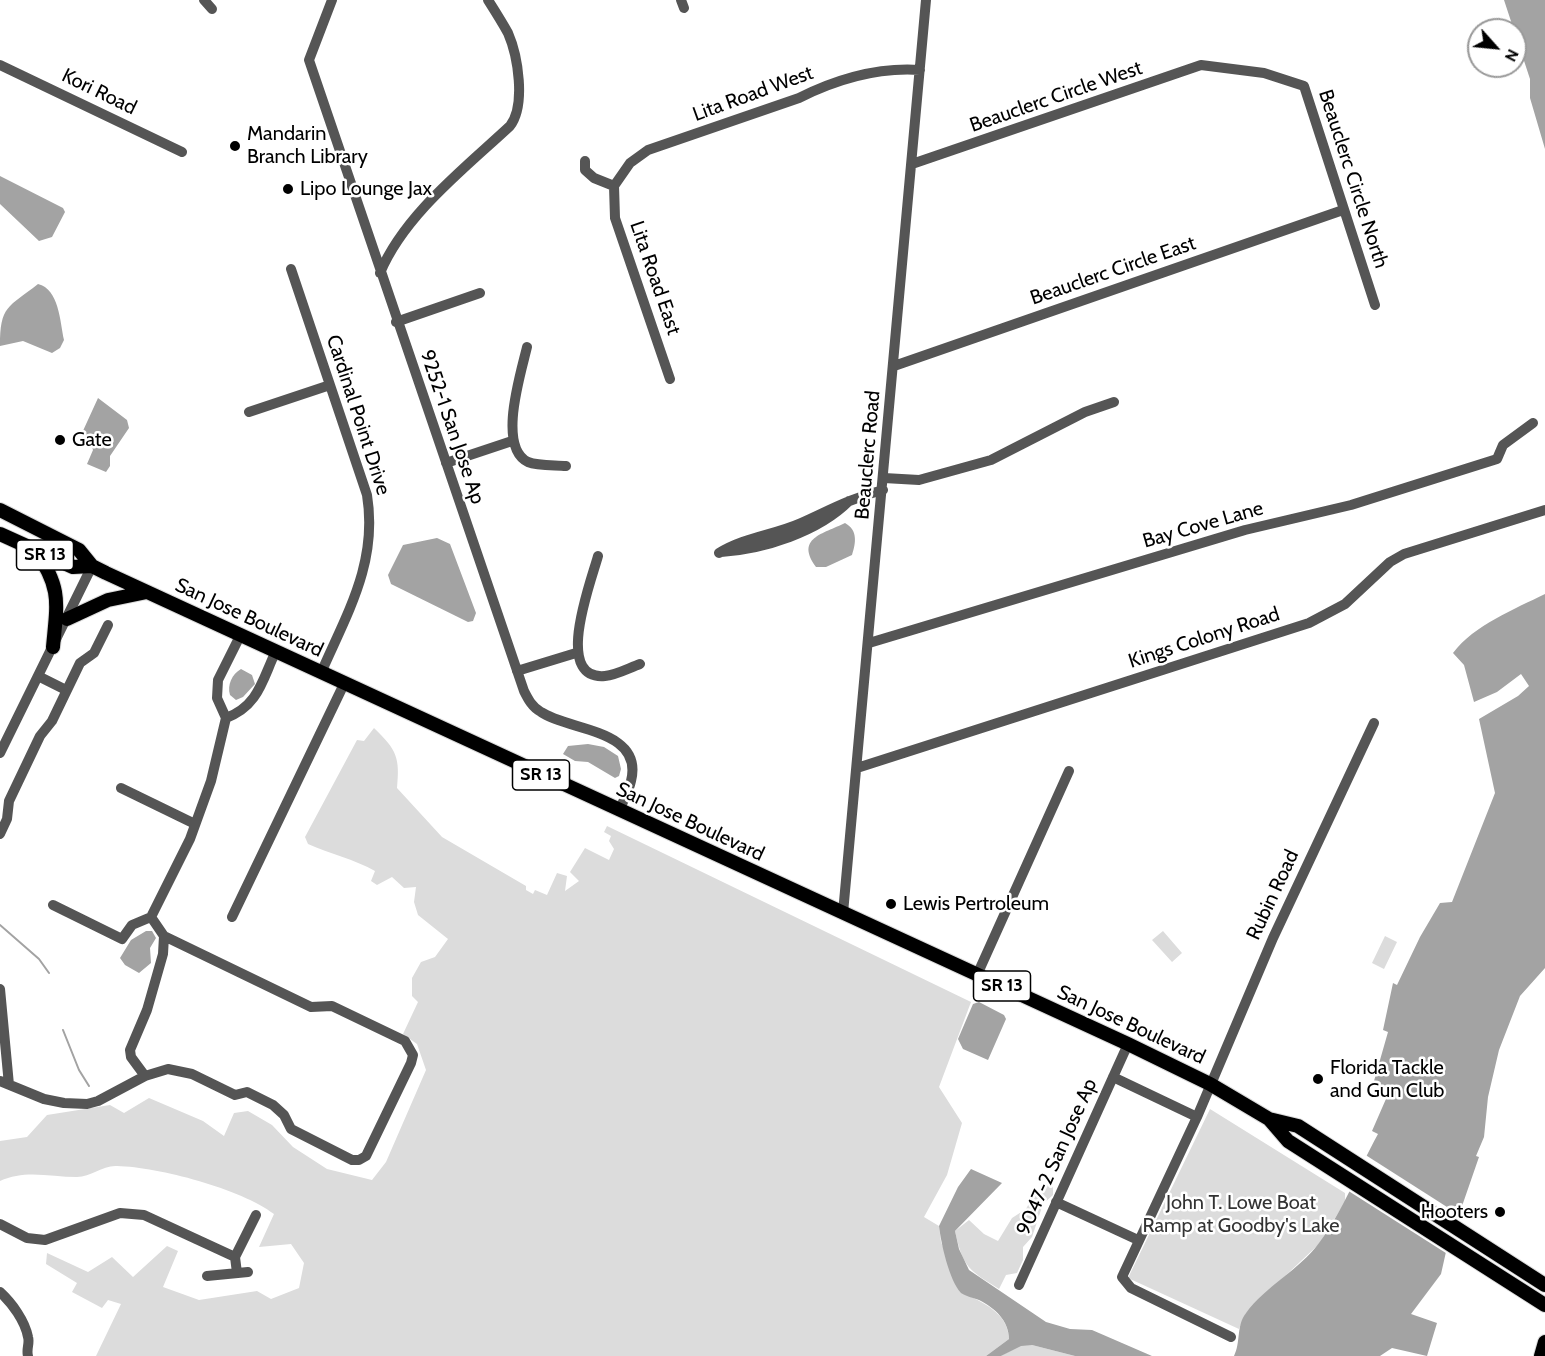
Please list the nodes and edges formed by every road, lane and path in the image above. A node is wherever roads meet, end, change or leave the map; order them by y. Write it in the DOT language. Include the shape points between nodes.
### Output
graph roads {
  1 [pos="204,0"];
  2 [pos="332,0"];
  3 [pos="488,0"];
  4 [pos="926,0"];
  5 [pos="212,9"];
  6 [pos="0,65"];
  7 [pos="1212,65"];
  8 [pos="920,70"];
  9 [pos="182,152"];
  10 [pos="585,161"];
  11 [pos="912,164"];
  12 [pos="614,186"];
  13 [pos="1343,210"];
  14 [pos="291,269"];
  15 [pos="380,273"];
  16 [pos="480,293"];
  17 [pos="1375,305"];
  18 [pos="396,322"];
  19 [pos="527,347"];
  20 [pos="894,366"];
  21 [pos="670,380"];
  22 [pos="330,385"];
  23 [pos="1114,402"];
  24 [pos="249,412"];
  25 [pos="1533,423"];
  26 [pos="512,441"];
  27 [pos="446,463"];
  28 [pos="566,466"];
  29 [pos="883,484"];
  30 [pos="0,510"];
  31 [pos="1545,510"];
  32 [pos="784,532"];
  33 [pos="0,534"];
  34 [pos="35,550"];
  35 [pos="598,556"];
  36 [pos="92,566"];
  37 [pos="147,592"];
  38 [pos="67,619"];
  39 [pos="108,625"];
  40 [pos="240,636"];
  41 [pos="869,644"];
  42 [pos="53,647"];
  43 [pos="275,652"];
  44 [pos="576,653"];
  45 [pos="640,664"];
  46 [pos="517,671"];
  47 [pos="321,673"];
  48 [pos="38,676"];
  49 [pos="344,684"];
  50 [pos="66,690"];
  51 [pos="226,718"];
  52 [pos="1374,723"];
  53 [pos="0,753"];
  54 [pos="857,768"];
  55 [pos="1069,771"];
  56 [pos="121,788"];
  57 [pos="619,811"];
  58 [pos="195,824"];
  59 [pos="0,834"];
  60 [pos="53,905"];
  61 [pos="843,913"];
  62 [pos="151,917"];
  63 [pos="232,917"];
  64 [pos="164,936"];
  65 [pos="977,975"];
  66 [pos="0,989"];
  67 [pos="1128,1044"];
  68 [pos="145,1076"];
  69 [pos="1113,1077"];
  70 [pos="4,1083"];
  71 [pos="1210,1084"];
  72 [pos="1197,1117"];
  73 [pos="1269,1119"];
  74 [pos="1056,1202"];
  75 [pos="256,1215"];
  76 [pos="0,1224"];
  77 [pos="1138,1240"];
  78 [pos="235,1257"];
  79 [pos="207,1276"];
  80 [pos="1019,1285"];
  81 [pos="1545,1285"];
  82 [pos="0,1292"];
  83 [pos="1540,1302"];
  84 [pos="1545,1312"];
  85 [pos="1231,1337"];
  86 [pos="1545,1342"];
  87 [pos="28,1356"];
  88 [pos="1542,1356"];
  1 -- 5 [label="street"];
  2 -- 15 [label="street, 9252-1 San Jose Ap" via="309,60"];
  3 -- 15 [label="street" via="511,43 520,101 518,114 415,218 391,248"];
  4 -- 8 [label="street, Beauclerc Road"];
  6 -- 9 [label="street, Kori Road"];
  7 -- 11 [label="street, Beauclerc Circle West" via="1200,65"];
  7 -- 13 [label="street, Beauclerc Circle North" via="1285,78 1304,86"];
  8 -- 11 [label="street, Beauclerc Road"];
  8 -- 12 [label="street, Lita Road West" via="894,68 858,75 648,150 630,163"];
  10 -- 12 [label="street" via="585,170 594,178"];
  11 -- 20 [label="street, Beauclerc Road"];
  12 -- 21 [label="street, Lita Road East" via="615,218"];
  13 -- 17 [label="street, Beauclerc Circle North"];
  13 -- 20 [label="street, Beauclerc Circle East"];
  14 -- 22 [label="street, Cardinal Point Drive"];
  15 -- 18 [label="street, 9252-1 San Jose Ap"];
  16 -- 18 [label="street"];
  18 -- 27 [label="street, 9252-1 San Jose Ap"];
  19 -- 26 [label="street"];
  20 -- 29 [label="street, Beauclerc Road"];
  22 -- 24 [label="street"];
  22 -- 47 [label="street, Cardinal Point Drive" via="367,495 371,530 365,569"];
  23 -- 29 [label="street" via="1085,412 991,460 919,480"];
  25 -- 41 [label="street, Bay Cove Lane" via="1503,445 1497,459 1351,505 1245,530"];
  26 -- 27 [label="street"];
  26 -- 28 [label="street" via="520,456 529,462"];
  27 -- 46 [label="street, 9252-1 San Jose Ap"];
  29 -- 32 [label="street"];
  29 -- 41 [label="street, Beauclerc Road"];
  30 -- 36 [label="main road, San Jose Boulevard / SR 13" via="79,550"];
  31 -- 54 [label="street, Kings Colony Road" via="1404,554 1390,562 1346,604 1309,623"];
  32 -- 32 [label="street" via="737,542 719,553 738,551"];
  33 -- 34 [label="main road, San Jose Boulevard / SR 13"];
  34 -- 36 [label="main road, San Jose Boulevard / SR 13" via="72,567"];
  34 -- 42 [label="main road" via="55,584"];
  35 -- 44 [label="street" via="583,608"];
  36 -- 37 [label="main road, San Jose Boulevard / SR 13"];
  36 -- 38 [label="street"];
  37 -- 38 [label="main road" via="108,600"];
  37 -- 40 [label="main road, San Jose Boulevard / SR 13"];
  38 -- 42 [label="street"];
  39 -- 50 [label="street" via="94,653 80,663"];
  40 -- 43 [label="main road, San Jose Boulevard / SR 13"];
  40 -- 51 [label="street" via="216,690"];
  41 -- 54 [label="street, Beauclerc Road"];
  42 -- 48 [label="street"];
  43 -- 47 [label="main road, San Jose Boulevard / SR 13"];
  43 -- 51 [label="street" via="255,698 240,713"];
  44 -- 45 [label="street" via="583,666 597,675"];
  44 -- 46 [label="street"];
  46 -- 57 [label="street, 9252-1 San Jose Ap" via="529,701 542,713 606,735 627,752 632,774"];
  47 -- 49 [label="main road, San Jose Boulevard / SR 13"];
  48 -- 50 [label="street"];
  48 -- 53 [label="street"];
  49 -- 57 [label="main road, San Jose Boulevard / SR 13"];
  49 -- 63 [label="street"];
  50 -- 59 [label="street" via="9,801"];
  51 -- 58 [label="street" via="211,781"];
  52 -- 71 [label="street, Rubin Road" via="1273,938"];
  54 -- 61 [label="street, Beauclerc Road"];
  55 -- 65 [label="street"];
  56 -- 58 [label="street"];
  57 -- 61 [label="main road, San Jose Boulevard / SR 13"];
  58 -- 62 [label="street"];
  60 -- 62 [label="street" via="122,939 132,925"];
  61 -- 65 [label="main road, San Jose Boulevard / SR 13"];
  62 -- 64 [label="street"];
  64 -- 68 [label="street" via="154,988 130,1050"];
  64 -- 68 [label="street" via="310,1007 332,1006 405,1041 413,1055 370,1150 359,1160 291,1129 273,1105 247,1092 236,1095 180,1070 168,1069"];
  65 -- 67 [label="main road, San Jose Boulevard / SR 13"];
  66 -- 70 [label="street"];
  67 -- 69 [label="street, 9047-2 San Jose Ap"];
  67 -- 71 [label="main road, San Jose Boulevard / SR 13"];
  68 -- 70 [label="street" via="87,1104 44,1099"];
  69 -- 72 [label="street"];
  69 -- 74 [label="street, 9047-2 San Jose Ap"];
  71 -- 72 [label="street, Rubin Road"];
  71 -- 73 [label="main road, San Jose Boulevard / SR 13"];
  72 -- 77 [label="street, Rubin Road"];
  73 -- 81 [label="main road, San Jose Boulevard / SR 13" via="1298,1126"];
  73 -- 83 [label="main road, San Jose Boulevard / SR 13" via="1288,1141"];
  74 -- 77 [label="street"];
  74 -- 80 [label="street, 9047-2 San Jose Ap"];
  75 -- 78 [label="street"];
  76 -- 78 [label="street" via="27,1238 45,1240 120,1213 144,1215"];
  77 -- 85 [label="street, Rubin Road" via="1122,1277 1124,1283"];
  78 -- 79 [label="street" via="243,1273"];
  82 -- 87 [label="street" via="18,1314 29,1339"];
  83 -- 84 [label="main road"];
  86 -- 88 [label="main road"];
}
